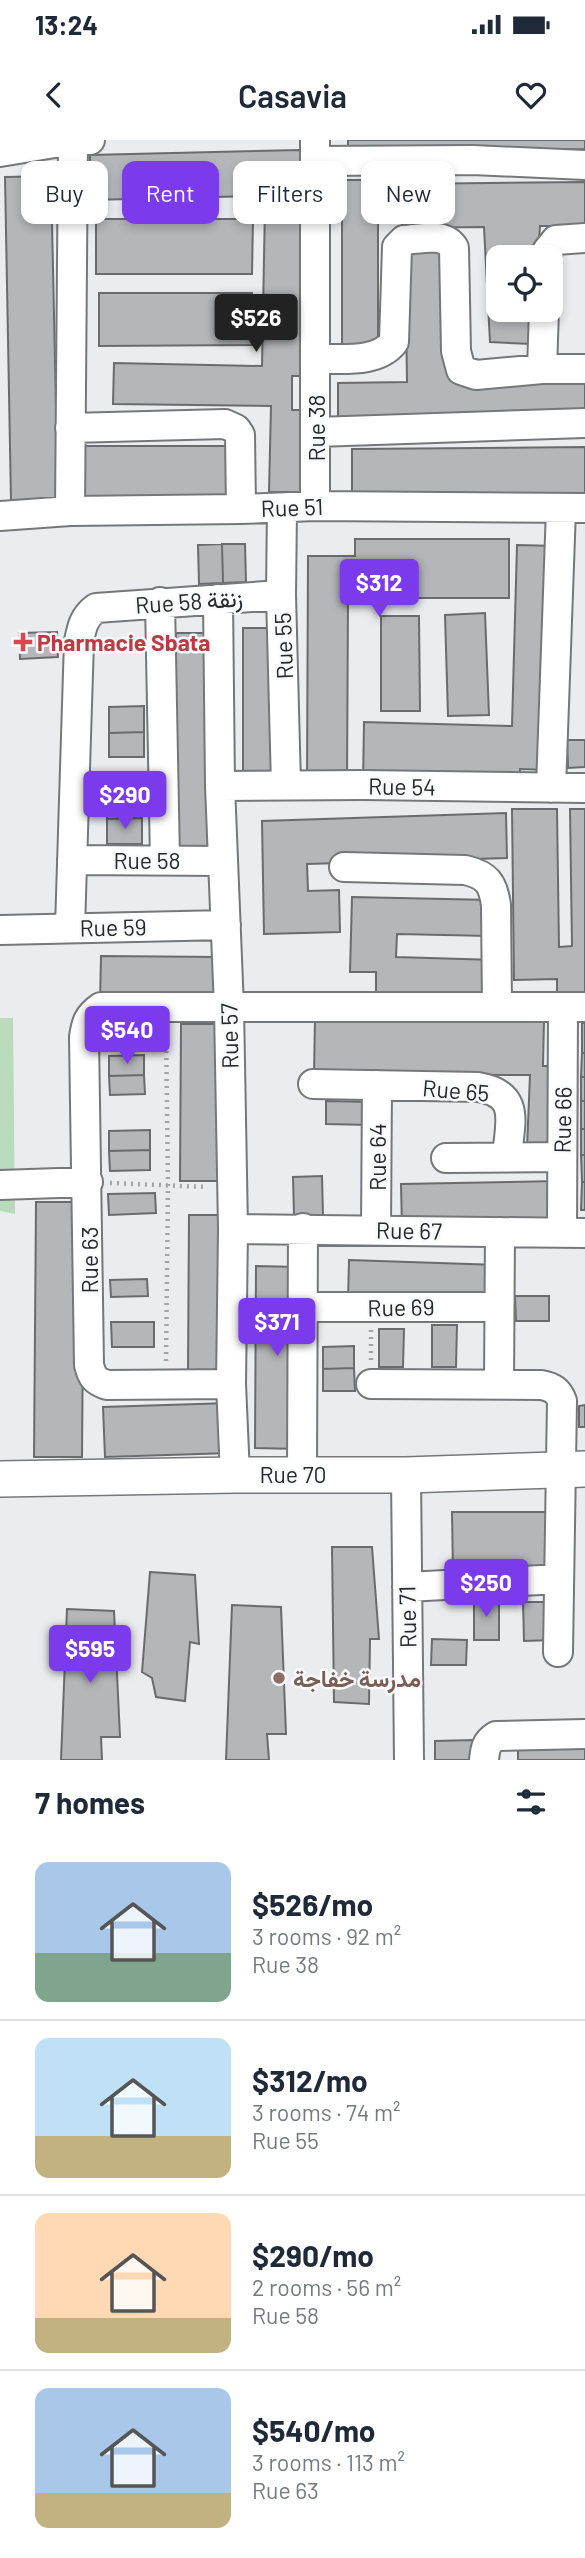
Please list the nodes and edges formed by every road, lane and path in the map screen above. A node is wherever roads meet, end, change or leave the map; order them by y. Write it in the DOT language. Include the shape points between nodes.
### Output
graph roads {
  1 [pos="73,140"];
  2 [pos="90,140"];
  3 [pos="316,151"];
  4 [pos="0,152"];
  5 [pos="585,165"];
  6 [pos="585,238"];
  7 [pos="552,245"];
  8 [pos="544,322"];
  9 [pos="316,359"];
  10 [pos="542,369"];
  11 [pos="585,369"];
  12 [pos="585,423"];
  13 [pos="70,428"];
  14 [pos="316,432"];
  15 [pos="315,506"];
  16 [pos="282,508"];
  17 [pos="573,508"];
  18 [pos="240,509"];
  19 [pos="70,511"];
  20 [pos="0,516"];
  21 [pos="281,595"];
  22 [pos="218,598"];
  23 [pos="160,602"];
  24 [pos="286,785"];
  25 [pos="220,786"];
  26 [pos="551,788"];
  27 [pos="585,788"];
  28 [pos="72,860"];
  29 [pos="165,860"];
  30 [pos="222,861"];
  31 [pos="344,867"];
  32 [pos="226,925"];
  33 [pos="70,928"];
  34 [pos="0,930"];
  35 [pos="497,1006"];
  36 [pos="229,1007"];
  37 [pos="574,1007"];
  38 [pos="166,1008"];
  39 [pos="313,1084"];
  40 [pos="377,1084"];
  41 [pos="507,1156"];
  42 [pos="561,1157"];
  43 [pos="446,1158"];
  44 [pos="88,1182"];
  45 [pos="0,1185"];
  46 [pos="168,1185"];
  47 [pos="232,1188"];
  48 [pos="233,1228"];
  49 [pos="303,1228"];
  50 [pos="376,1229"];
  51 [pos="500,1232"];
  52 [pos="573,1232"];
  53 [pos="304,1307"];
  54 [pos="499,1307"];
  55 [pos="371,1308"];
  56 [pos="499,1383"];
  57 [pos="231,1384"];
  58 [pos="371,1384"];
  59 [pos="166,1386"];
  60 [pos="572,1470"];
  61 [pos="302,1474"];
  62 [pos="235,1475"];
  63 [pos="406,1475"];
  64 [pos="0,1479"];
  65 [pos="559,1579"];
  66 [pos="407,1587"];
  67 [pos="558,1652"];
  68 [pos="585,1734"];
  69 [pos="409,1760"];
  70 [pos="484,1760"];
  1 -- 2 [label="street"];
  1 -- 4 [label="street"];
  1 -- 13 [label="street"];
  3 -- 5 [label="street"];
  3 -- 9 [label="street, Rue 38"];
  6 -- 7 [label="street" via="556,240"];
  8 -- 10 [label="street"];
  9 -- 10 [label="street" via="379,356 388,349 394,342 397,247 404,240 440,238 454,248 456,351 461,370 476,375"];
  9 -- 14 [label="street, Rue 38"];
  10 -- 11 [label="street"];
  12 -- 14 [label="street"];
  13 -- 18 [label="street" via="225,424 236,429 240,435"];
  13 -- 19 [label="street"];
  14 -- 15 [label="street, Rue 38"];
  15 -- 16 [label="street, Rue 51"];
  15 -- 17 [label="street, Rue 51"];
  16 -- 18 [label="street, Rue 51"];
  16 -- 21 [label="street, Rue 55"];
  17 -- 26 [label="street"];
  18 -- 19 [label="street, Rue 51"];
  19 -- 20 [label="street, Rue 51"];
  21 -- 22 [label="street, Rue 58 زنقة"];
  21 -- 24 [label="street, Rue 55"];
  22 -- 23 [label="street, Rue 58 زنقة"];
  22 -- 25 [label="street, Rue 57"];
  23 -- 28 [label="street, Rue 58 زنقة" via="96,608 87,615 79,641"];
  23 -- 29 [label="street"];
  24 -- 25 [label="street, Rue 54"];
  24 -- 26 [label="street, Rue 54"];
  25 -- 30 [label="street, Rue 57"];
  26 -- 27 [label="street, Rue 54"];
  28 -- 29 [label="street, Rue 58"];
  28 -- 33 [label="street"];
  29 -- 30 [label="street, Rue 58"];
  30 -- 32 [label="street, Rue 57"];
  31 -- 35 [label="street" via="465,870 489,880 496,905"];
  32 -- 33 [label="street, Rue 59"];
  32 -- 36 [label="street, Rue 57"];
  33 -- 34 [label="street, Rue 59"];
  35 -- 36 [label="street"];
  35 -- 37 [label="street"];
  36 -- 38 [label="street"];
  36 -- 47 [label="street, Rue 57"];
  37 -- 42 [label="street, Rue 66"];
  38 -- 44 [label="street, Rue 63" via="100,1007 86,1023"];
  38 -- 46 [label="path"];
  39 -- 40 [label="street, Rue 65"];
  40 -- 41 [label="street, Rue 65" via="493,1089 510,1106"];
  40 -- 50 [label="street, Rue 64"];
  41 -- 42 [label="street"];
  41 -- 43 [label="street"];
  42 -- 52 [label="street, Rue 66"];
  44 -- 45 [label="street"];
  44 -- 46 [label="path"];
  44 -- 59 [label="street, Rue 63" via="92,1376 107,1385"];
  46 -- 47 [label="path"];
  46 -- 59 [label="path"];
  47 -- 48 [label="street, Rue 57"];
  48 -- 49 [label="street, Rue 67"];
  48 -- 57 [label="street, Rue 57"];
  49 -- 50 [label="street, Rue 67"];
  49 -- 53 [label="street"];
  50 -- 51 [label="street, Rue 67"];
  51 -- 52 [label="street, Rue 67"];
  51 -- 54 [label="street"];
  53 -- 55 [label="street, Rue 69"];
  53 -- 61 [label="street"];
  54 -- 55 [label="street, Rue 69"];
  54 -- 56 [label="street"];
  55 -- 58 [label="path"];
  56 -- 58 [label="street"];
  56 -- 60 [label="street" via="541,1385 558,1393"];
  57 -- 59 [label="street, Rue 63"];
  57 -- 62 [label="street, Rue 57"];
  60 -- 63 [label="street, Rue 70"];
  60 -- 65 [label="street"];
  61 -- 62 [label="street, Rue 70"];
  61 -- 63 [label="street, Rue 70"];
  62 -- 64 [label="street, Rue 70"];
  63 -- 66 [label="street, Rue 71"];
  65 -- 66 [label="street"];
  65 -- 67 [label="street"];
  66 -- 69 [label="street, Rue 71"];
  68 -- 70 [label="street" via="496,1736 489,1740"];
}
